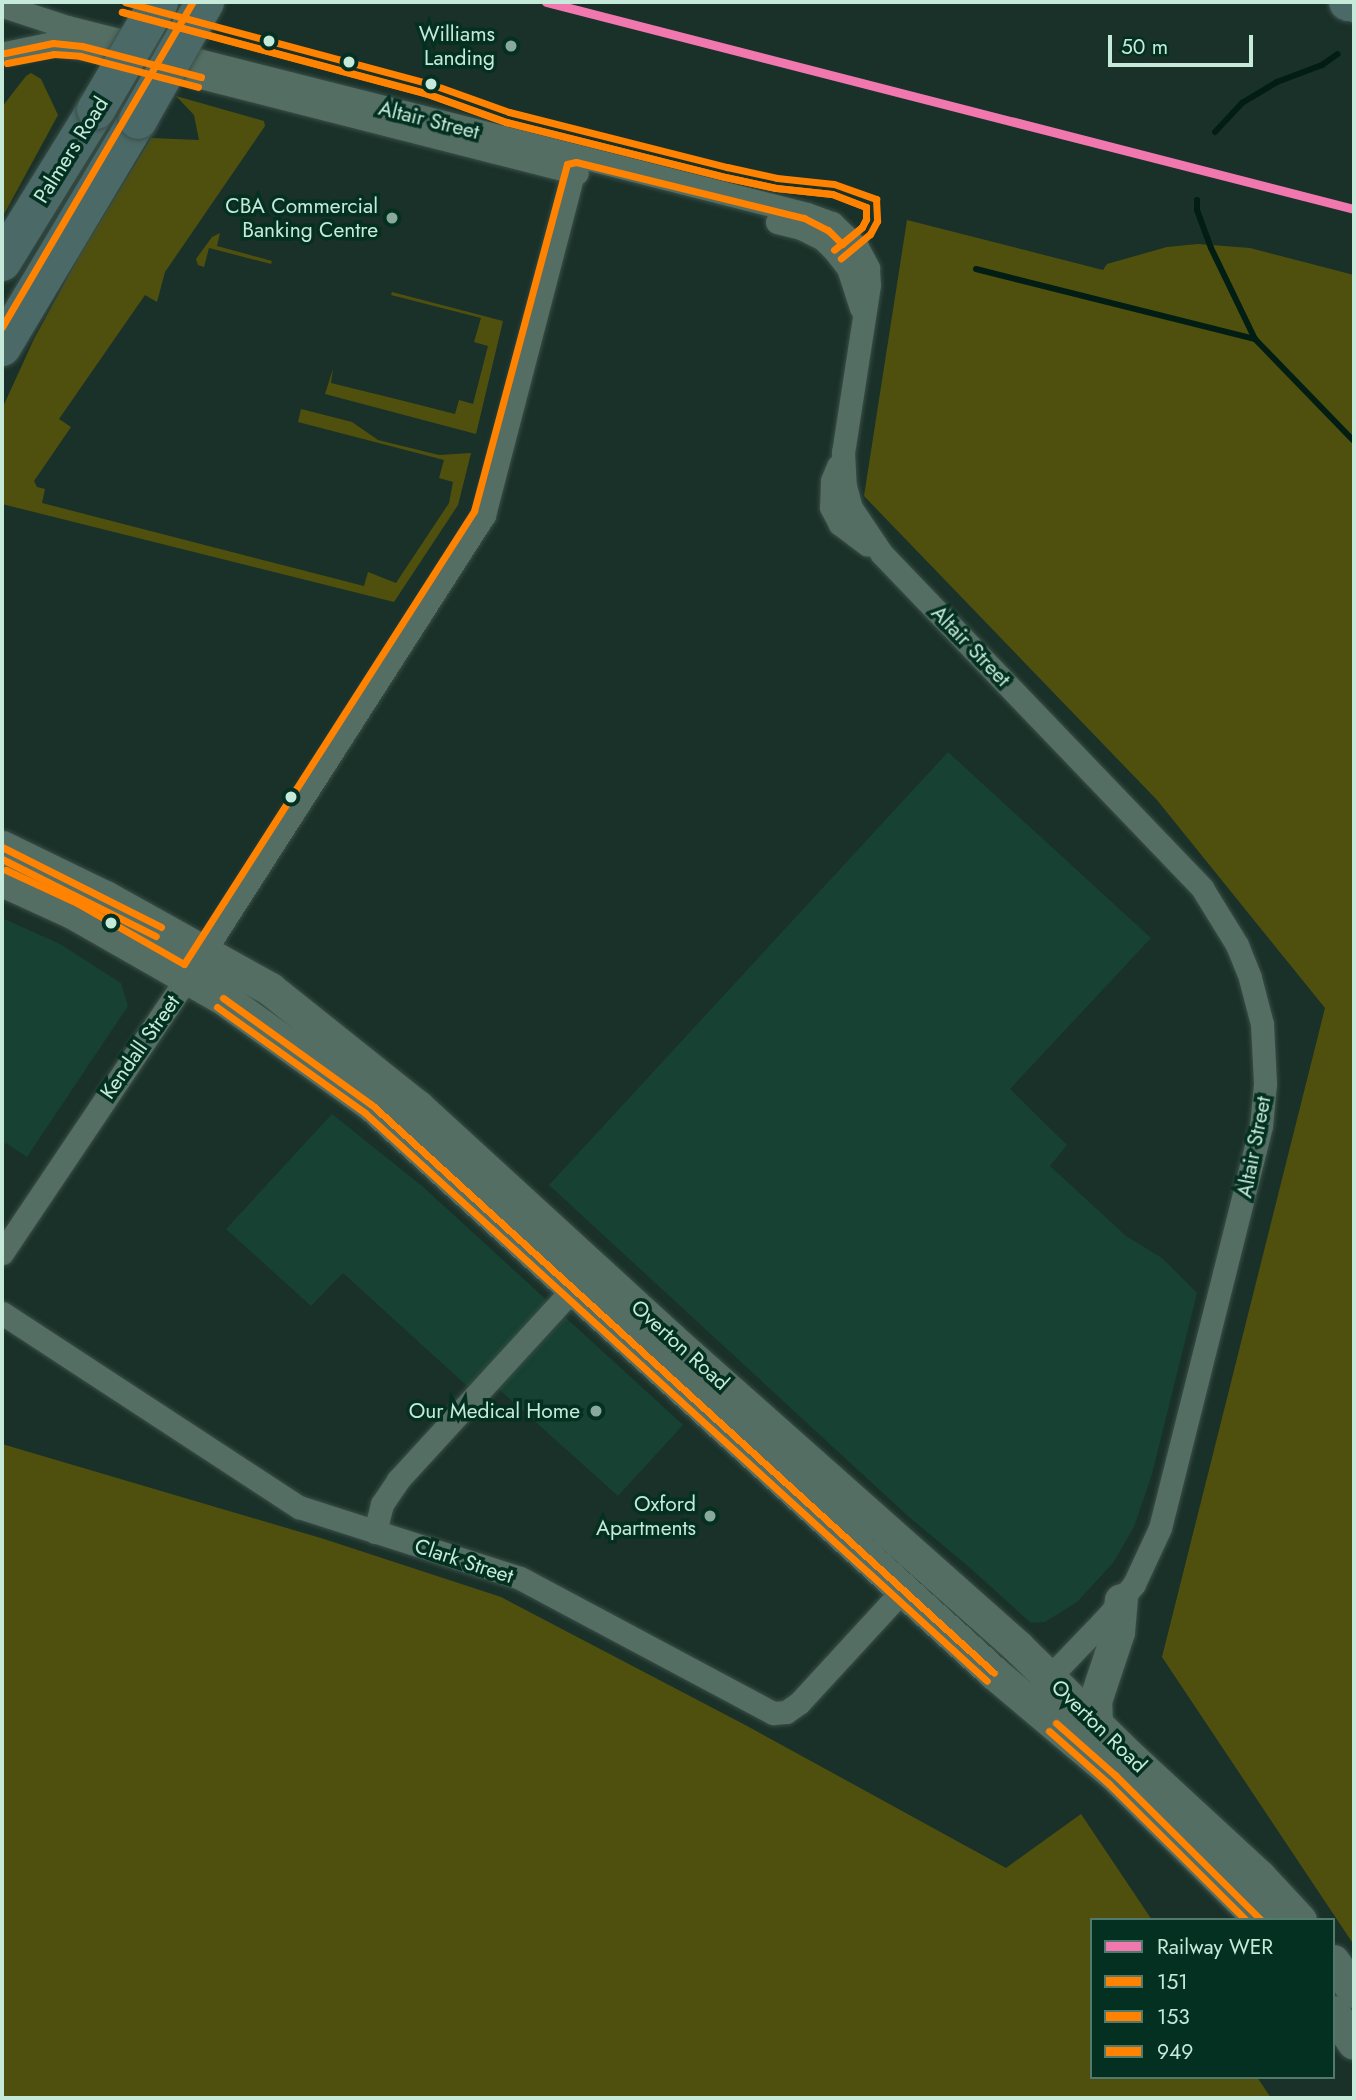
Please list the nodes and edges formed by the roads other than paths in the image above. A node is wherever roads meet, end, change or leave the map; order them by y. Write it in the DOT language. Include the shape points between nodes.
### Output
graph roads {
  1 [pos="159,2"];
  2 [pos="205,2"];
  3 [pos="1348,2"];
  4 [pos="1354,3"];
  5 [pos="2,5"];
  6 [pos="3,54"];
  7 [pos="575,164"];
  8 [pos="2,262"];
  9 [pos="2,348"];
  10 [pos="2,848"];
  11 [pos="2,880"];
  12 [pos="195,964"];
  13 [pos="2,1253"];
  14 [pos="574,1288"];
  15 [pos="2,1313"];
  16 [pos="375,1532"];
  17 [pos="904,1589"];
  18 [pos="1121,1600"];
  19 [pos="1038,1689"];
  20 [pos="1096,1724"];
  21 [pos="1259,1918"];
  22 [pos="1298,1918"];
  23 [pos="1335,1964"];
  24 [pos="1354,1991"];
  25 [pos="1335,2015"];
  26 [pos="1354,2043"];
  1 -- 8 [label="highway, Palmers Road, bridge"];
  2 -- 9 [label="highway, Palmers Road, bridge"];
  3 -- 4 [label="highway"];
  5 -- 6 [label="street" via="14,29"];
  5 -- 7 [label="street, Altair Street" via="67,27"];
  6 -- 7 [label="street, Altair Street" via="53,43 82,46"];
  7 -- 12 [label="street, Kendall Street" via="484,515"];
  7 -- 18 [label="street, Altair Street" via="807,214 832,223 857,247 866,262 869,285 843,452 847,498 857,519 881,554 1202,888 1237,945 1258,1007 1265,1084 1256,1150 1160,1528 1143,1568"];
  10 -- 12 [label="street, Overton Road"];
  11 -- 12 [label="street, Overton Road"];
  12 -- 13 [label="street, Kendall Street"];
  12 -- 14 [label="street, Overton Road" via="233,1004 372,1105"];
  12 -- 19 [label="street, Overton Road" via="270,989 418,1107 1018,1647"];
  14 -- 16 [label="street" via="398,1480 382,1504"];
  14 -- 17 [label="street, Overton Road"];
  15 -- 16 [label="street, Clark Street" via="287,1501"];
  16 -- 17 [label="street, Clark Street" via="520,1578 764,1709 780,1713 799,1703"];
  17 -- 19 [label="street, Overton Road"];
  18 -- 19 [label="street, Altair Street"];
  18 -- 20 [label="street" via="1118,1632 1095,1701"];
  19 -- 20 [label="street, Overton Road"];
  19 -- 21 [label="street, Overton Road" via="1115,1774"];
  20 -- 22 [label="street, Overton Road"];
  23 -- 24 [label="street"];
  25 -- 26 [label="street"];
}
